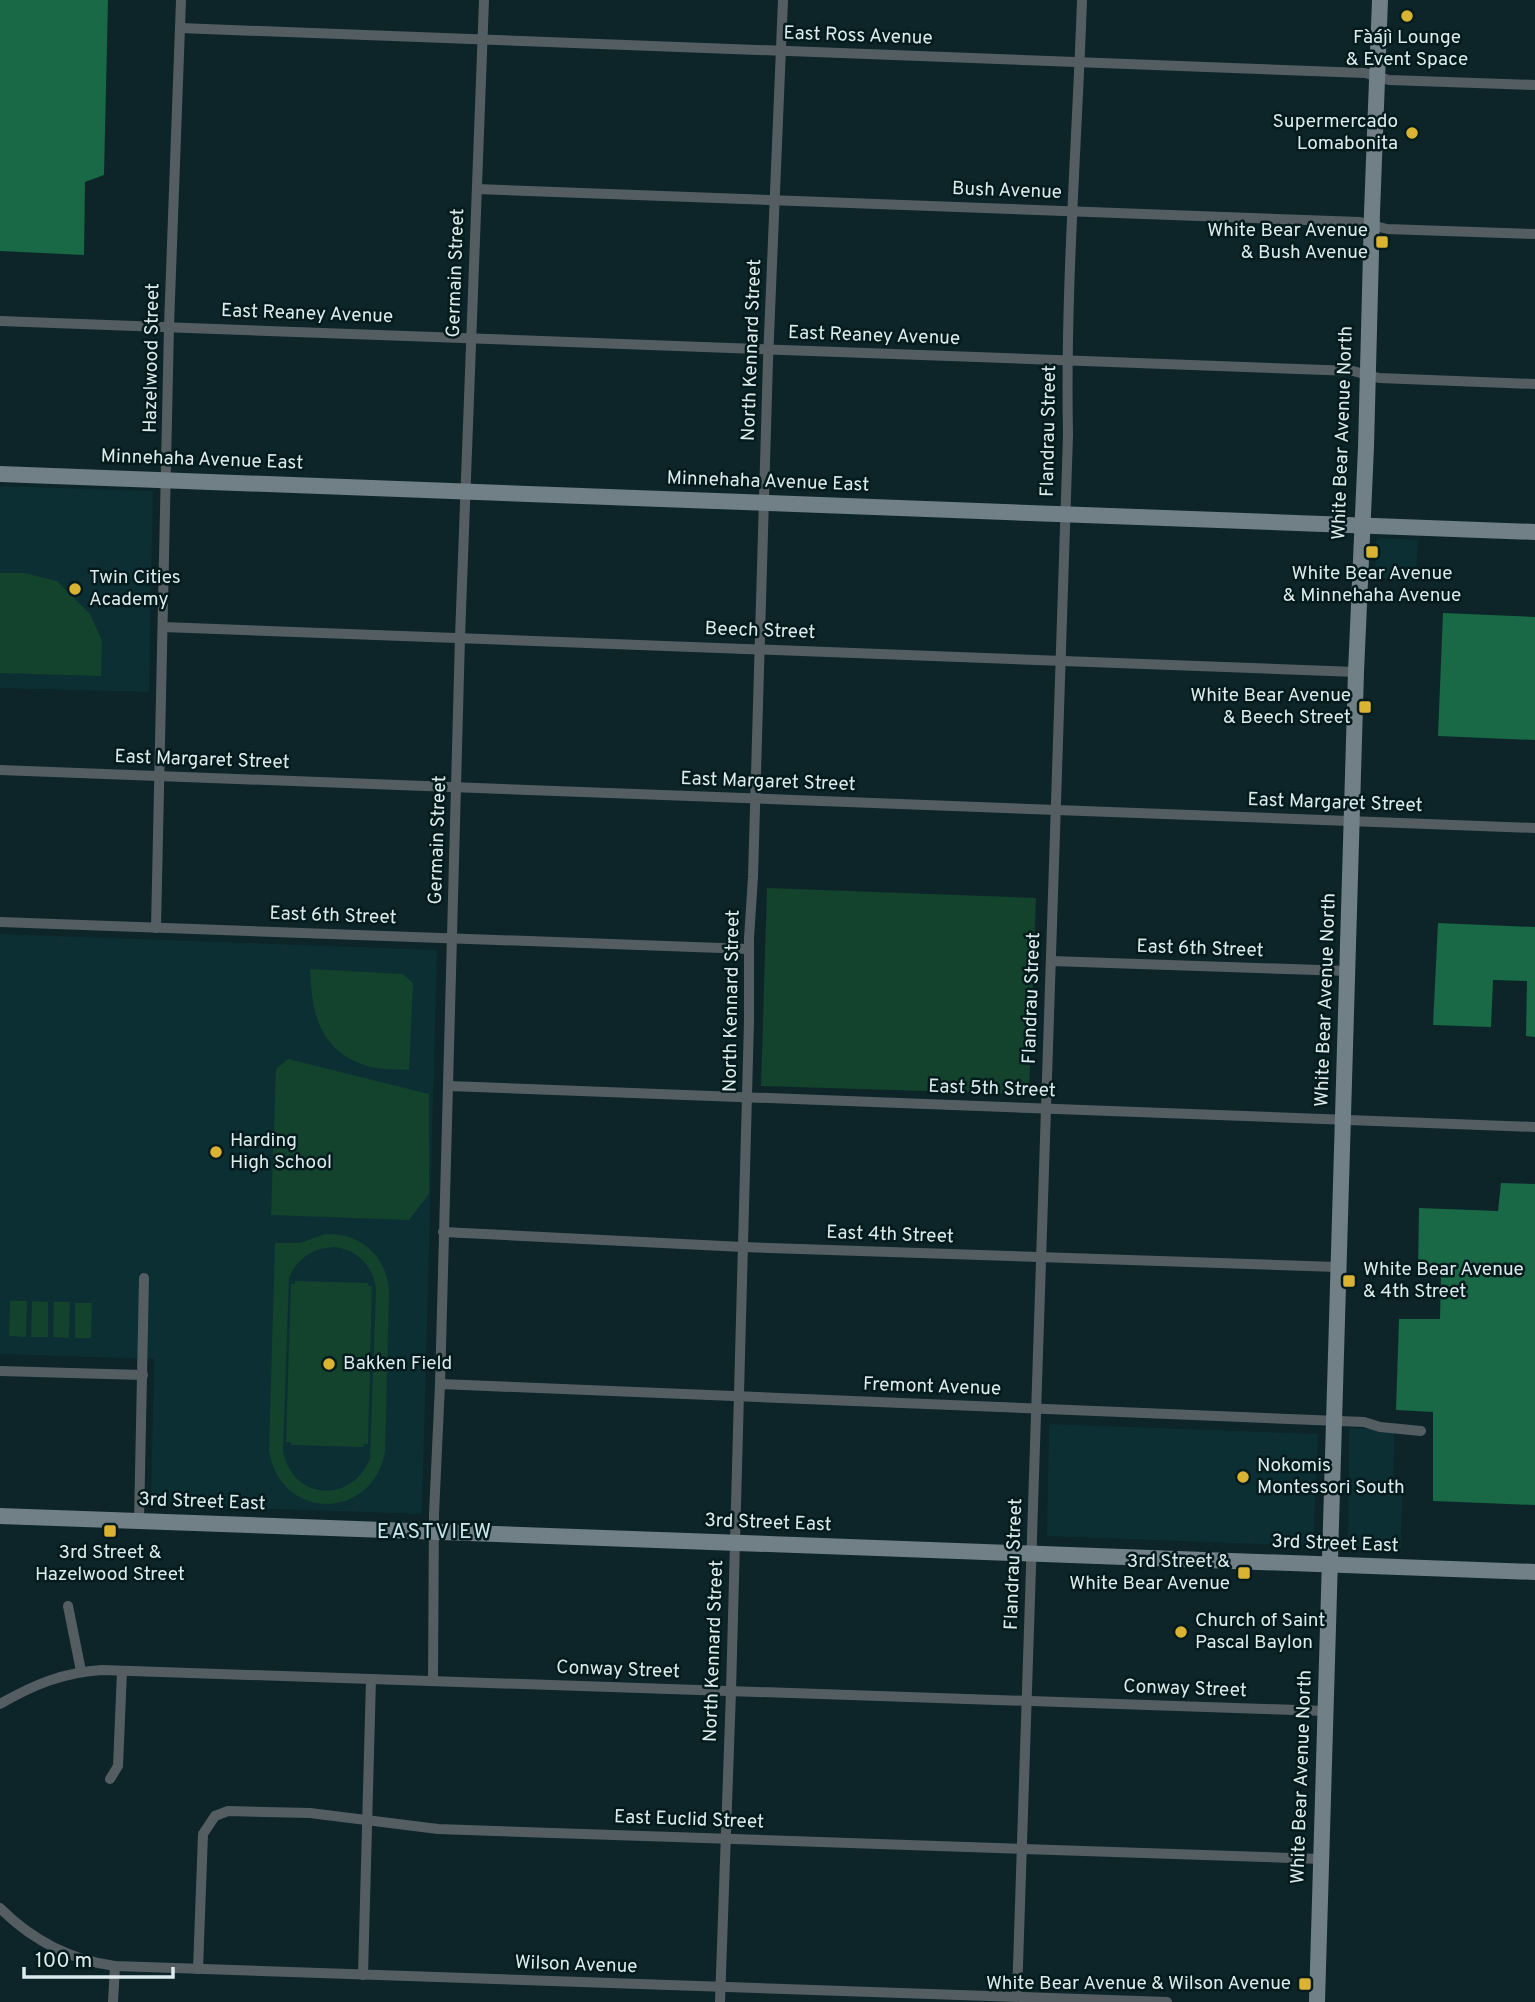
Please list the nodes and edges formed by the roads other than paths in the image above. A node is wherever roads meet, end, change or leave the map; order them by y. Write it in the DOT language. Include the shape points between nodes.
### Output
graph roads {
  1 [pos="181,0"];
  2 [pos="484,0"];
  3 [pos="783,0"];
  4 [pos="1082,0"];
  5 [pos="1380,0"];
  6 [pos="180,28"];
  7 [pos="482,40"];
  8 [pos="781,51"];
  9 [pos="1080,62"];
  10 [pos="1377,76"];
  11 [pos="1535,85"];
  12 [pos="477,189"];
  13 [pos="775,200"];
  14 [pos="1072,211"];
  15 [pos="1371,225"];
  16 [pos="1535,234"];
  17 [pos="0,321"];
  18 [pos="169,326"];
  19 [pos="471,338"];
  20 [pos="769,349"];
  21 [pos="1067,360"];
  22 [pos="1367,374"];
  23 [pos="1535,384"];
  24 [pos="0,474"];
  25 [pos="166,479"];
  26 [pos="465,491"];
  27 [pos="764,503"];
  28 [pos="1065,514"];
  29 [pos="1361,526"];
  30 [pos="1535,532"];
  31 [pos="163,627"];
  32 [pos="460,637"];
  33 [pos="760,649"];
  34 [pos="1060,660"];
  35 [pos="1356,672"];
  36 [pos="0,771"];
  37 [pos="159,776"];
  38 [pos="456,788"];
  39 [pos="755,798"];
  40 [pos="1056,811"];
  41 [pos="1352,821"];
  42 [pos="1535,828"];
  43 [pos="0,922"];
  44 [pos="156,928"];
  45 [pos="452,938"];
  46 [pos="750,950"];
  47 [pos="1051,961"];
  48 [pos="1348,971"];
  49 [pos="448,1086"];
  50 [pos="747,1097"];
  51 [pos="1046,1108"];
  52 [pos="1343,1120"];
  53 [pos="1535,1127"];
  54 [pos="443,1233"];
  55 [pos="743,1247"];
  56 [pos="1041,1258"];
  57 [pos="1337,1267"];
  58 [pos="144,1278"];
  59 [pos="0,1371"];
  60 [pos="143,1375"];
  61 [pos="440,1384"];
  62 [pos="738,1397"];
  63 [pos="1036,1409"];
  64 [pos="1334,1421"];
  65 [pos="1421,1431"];
  66 [pos="0,1516"];
  67 [pos="139,1521"];
  68 [pos="435,1532"];
  69 [pos="734,1542"];
  70 [pos="1032,1555"];
  71 [pos="1330,1564"];
  72 [pos="1535,1572"];
  73 [pos="68,1606"];
  74 [pos="81,1671"];
  75 [pos="122,1671"];
  76 [pos="371,1679"];
  77 [pos="433,1680"];
  78 [pos="731,1691"];
  79 [pos="1027,1701"];
  80 [pos="0,1704"];
  81 [pos="1326,1711"];
  82 [pos="110,1779"];
  83 [pos="365,1820"];
  84 [pos="725,1839"];
  85 [pos="1022,1848"];
  86 [pos="1321,1859"];
  87 [pos="0,1908"];
  88 [pos="114,1966"];
  89 [pos="198,1969"];
  90 [pos="363,1975"];
  91 [pos="720,1987"];
  92 [pos="1017,1996"];
  93 [pos="113,2002"];
  94 [pos="720,2002"];
  95 [pos="1167,2002"];
  96 [pos="1317,2002"];
  1 -- 6 [label="street, Hazelwood Street"];
  2 -- 7 [label="street, Germain Street"];
  3 -- 8 [label="street, North Kennard Street"];
  4 -- 9 [label="street, Flandrau Street"];
  5 -- 10 [label="main road, White Bear Avenue North"];
  6 -- 7 [label="street, East Ross Avenue"];
  6 -- 18 [label="street, Hazelwood Street"];
  7 -- 8 [label="street, East Ross Avenue"];
  7 -- 12 [label="street, Germain Street"];
  8 -- 9 [label="street, East Ross Avenue"];
  8 -- 13 [label="street, North Kennard Street"];
  9 -- 10 [label="street, East Ross Avenue"];
  9 -- 14 [label="street, Flandrau Street"];
  10 -- 11 [label="street, East Ross Avenue"];
  10 -- 15 [label="main road, White Bear Avenue North"];
  12 -- 13 [label="street, Bush Avenue"];
  12 -- 19 [label="street, Germain Street"];
  13 -- 14 [label="street, Bush Avenue"];
  13 -- 20 [label="street, North Kennard Street"];
  14 -- 15 [label="street, Bush Avenue"];
  14 -- 21 [label="street, Flandrau Street"];
  15 -- 16 [label="street, Bush Avenue"];
  15 -- 22 [label="main road, White Bear Avenue North"];
  17 -- 18 [label="street, East Reaney Avenue"];
  18 -- 19 [label="street, East Reaney Avenue"];
  18 -- 25 [label="street, Hazelwood Street"];
  19 -- 20 [label="street, East Reaney Avenue"];
  19 -- 26 [label="street, Germain Street"];
  20 -- 21 [label="street, East Reaney Avenue"];
  20 -- 27 [label="street, North Kennard Street"];
  21 -- 22 [label="street, East Reaney Avenue"];
  21 -- 28 [label="street, Flandrau Street"];
  22 -- 23 [label="street, East Reaney Avenue"];
  22 -- 29 [label="main road, White Bear Avenue North"];
  24 -- 25 [label="main road, Minnehaha Avenue East"];
  25 -- 26 [label="main road, Minnehaha Avenue East"];
  25 -- 31 [label="street, Hazelwood Street"];
  26 -- 27 [label="main road, Minnehaha Avenue East"];
  26 -- 32 [label="street, Germain Street"];
  27 -- 28 [label="main road, Minnehaha Avenue East"];
  27 -- 33 [label="street, North Kennard Street"];
  28 -- 29 [label="main road, Minnehaha Avenue East"];
  28 -- 34 [label="street, Flandrau Street"];
  29 -- 30 [label="main road, Minnehaha Avenue East"];
  29 -- 35 [label="main road, White Bear Avenue North"];
  31 -- 32 [label="street, Beech Street"];
  31 -- 37 [label="street, Hazelwood Street"];
  32 -- 33 [label="street, Beech Street"];
  32 -- 38 [label="street, Germain Street"];
  33 -- 34 [label="street, Beech Street"];
  33 -- 39 [label="street, North Kennard Street"];
  34 -- 35 [label="street, Beech Street"];
  34 -- 40 [label="street, Flandrau Street"];
  35 -- 41 [label="main road, White Bear Avenue North"];
  36 -- 37 [label="street, East Margaret Street"];
  37 -- 38 [label="street, East Margaret Street"];
  37 -- 44 [label="street, Hazelwood Street"];
  38 -- 39 [label="street, East Margaret Street"];
  38 -- 45 [label="street, Germain Street"];
  39 -- 40 [label="street, East Margaret Street"];
  39 -- 46 [label="street, North Kennard Street"];
  40 -- 41 [label="street, East Margaret Street"];
  40 -- 47 [label="street, Flandrau Street"];
  41 -- 42 [label="street, East Margaret Street"];
  41 -- 48 [label="main road, White Bear Avenue North"];
  43 -- 44 [label="street, East 6th Street"];
  44 -- 45 [label="street, East 6th Street"];
  45 -- 46 [label="street, East 6th Street"];
  45 -- 49 [label="street, Germain Street"];
  46 -- 50 [label="street, North Kennard Street"];
  47 -- 48 [label="street, East 6th Street"];
  47 -- 51 [label="street, Flandrau Street"];
  48 -- 52 [label="main road, White Bear Avenue North"];
  49 -- 50 [label="street, East 5th Street"];
  49 -- 54 [label="street, Germain Street"];
  50 -- 51 [label="street, East 5th Street"];
  50 -- 55 [label="street, North Kennard Street"];
  51 -- 52 [label="street, East 5th Street"];
  51 -- 56 [label="street, Flandrau Street"];
  52 -- 53 [label="street, East 5th Street"];
  52 -- 57 [label="main road, White Bear Avenue North"];
  54 -- 55 [label="street, East 4th Street"];
  54 -- 61 [label="street, Germain Street"];
  55 -- 56 [label="street, East 4th Street"];
  55 -- 62 [label="street, North Kennard Street"];
  56 -- 57 [label="street, East 4th Street"];
  56 -- 63 [label="street, Flandrau Street"];
  57 -- 64 [label="main road, White Bear Avenue North"];
  58 -- 60 [label="street"];
  59 -- 60 [label="street"];
  60 -- 67 [label="street"];
  61 -- 62 [label="street, Fremont Avenue"];
  61 -- 68 [label="street, Germain Street"];
  62 -- 63 [label="street, Fremont Avenue"];
  62 -- 69 [label="street, North Kennard Street"];
  63 -- 64 [label="street, Fremont Avenue"];
  63 -- 70 [label="street, Flandrau Street"];
  64 -- 65 [label="street, Fremont Avenue"];
  64 -- 71 [label="main road, White Bear Avenue North"];
  66 -- 67 [label="main road, 3rd Street East"];
  67 -- 68 [label="main road, 3rd Street East"];
  68 -- 69 [label="main road, 3rd Street East"];
  68 -- 77 [label="street, Germain Street"];
  69 -- 70 [label="main road, 3rd Street East"];
  69 -- 78 [label="street, North Kennard Street"];
  70 -- 71 [label="main road, 3rd Street East"];
  70 -- 79 [label="street, Flandrau Street"];
  71 -- 72 [label="main road, 3rd Street East"];
  71 -- 81 [label="main road, White Bear Avenue North"];
  73 -- 74 [label="street"];
  74 -- 75 [label="street, Conway Street"];
  74 -- 80 [label="street, Conway Street" via="42,1681"];
  75 -- 76 [label="street, Conway Street"];
  75 -- 82 [label="street" via="118,1766"];
  76 -- 77 [label="street, Conway Street"];
  76 -- 83 [label="street"];
  77 -- 78 [label="street, Conway Street"];
  78 -- 79 [label="street, Conway Street"];
  78 -- 84 [label="street, North Kennard Street"];
  79 -- 81 [label="street, Conway Street"];
  79 -- 85 [label="street, Flandrau Street"];
  81 -- 86 [label="main road, White Bear Avenue North"];
  83 -- 84 [label="street, East Euclid Street" via="438,1829"];
  83 -- 89 [label="street, East Euclid Street" via="235,1811 215,1816 203,1834"];
  83 -- 90 [label="street"];
  84 -- 85 [label="street, East Euclid Street"];
  84 -- 91 [label="street, North Kennard Street"];
  85 -- 86 [label="street, East Euclid Street"];
  85 -- 92 [label="street, Flandrau Street"];
  86 -- 96 [label="main road, White Bear Avenue North"];
  87 -- 88 [label="street, Wilson Avenue" via="46,1944"];
  88 -- 89 [label="street, Wilson Avenue"];
  88 -- 93 [label="street"];
  89 -- 90 [label="street, Wilson Avenue"];
  90 -- 91 [label="street, Wilson Avenue"];
  91 -- 92 [label="street, Wilson Avenue"];
  91 -- 94 [label="street, North Kennard Street"];
  92 -- 95 [label="street, Wilson Avenue"];
}
